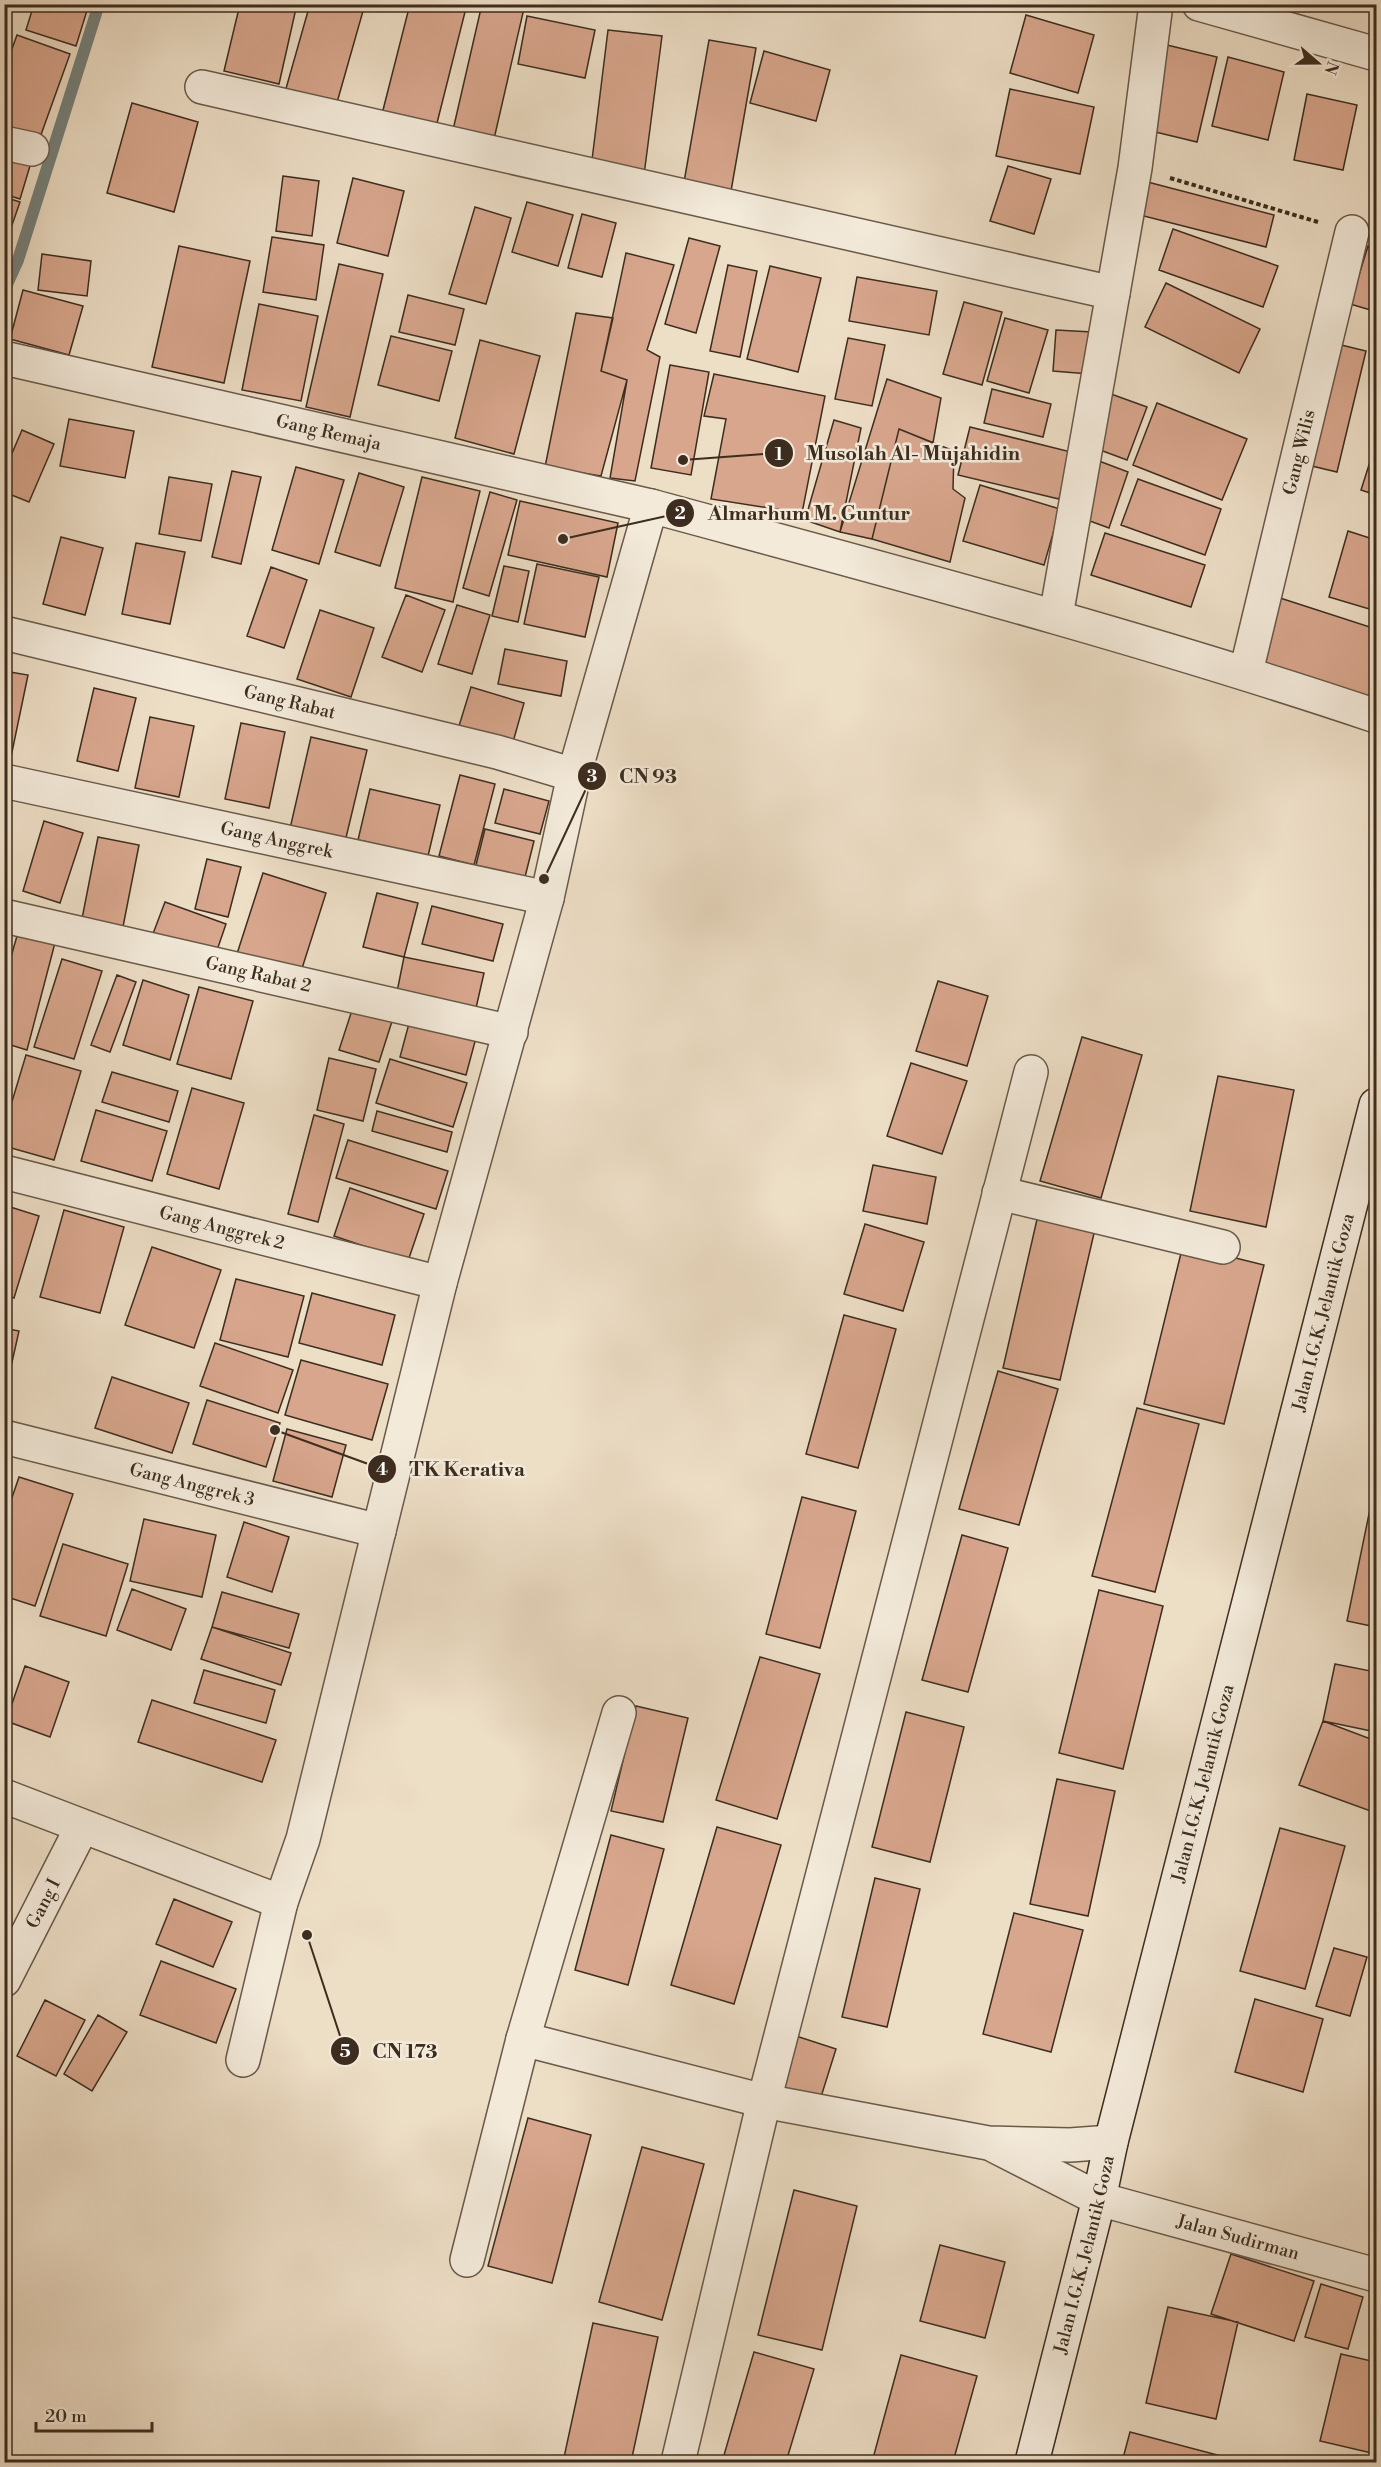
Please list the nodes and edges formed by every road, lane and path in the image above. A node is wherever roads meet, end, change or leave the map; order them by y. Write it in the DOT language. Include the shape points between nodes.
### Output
graph roads {
  1 [pos="1156,4"];
  2 [pos="1198,4"];
  3 [pos="1377,54"];
  4 [pos="202,87"];
  5 [pos="1134,168"];
  6 [pos="1352,232"];
  7 [pos="1113,293"];
  8 [pos="4,358"];
  9 [pos="651,506"];
  10 [pos="1056,616"];
  11 [pos="4,633"];
  12 [pos="1246,672"];
  13 [pos="1377,716"];
  14 [pos="574,775"];
  15 [pos="4,781"];
  16 [pos="547,898"];
  17 [pos="4,916"];
  18 [pos="511,1032"];
  19 [pos="1031,1072"];
  20 [pos="1377,1105"];
  21 [pos="4,1172"];
  22 [pos="999,1193"];
  23 [pos="1223,1247"];
  24 [pos="440,1282"];
  25 [pos="4,1437"];
  26 [pos="379,1531"];
  27 [pos="619,1713"];
  28 [pos="4,1796"];
  29 [pos="82,1827"];
  30 [pos="281,1902"];
  31 [pos="4,1980"];
  32 [pos="523,2038"];
  33 [pos="243,2060"];
  34 [pos="764,2101"];
  35 [pos="1111,2142"];
  36 [pos="988,2143"];
  37 [pos="1099,2199"];
  38 [pos="467,2260"];
  39 [pos="1377,2275"];
  40 [pos="678,2463"];
  41 [pos="1032,2463"];
  1 -- 5 [label="street"];
  2 -- 3 [label="street"];
  4 -- 7 [label="street"];
  5 -- 6 [label="path"];
  5 -- 7 [label="street"];
  6 -- 12 [label="street, Gang Wilis"];
  7 -- 10 [label="street"];
  8 -- 9 [label="street, Gang Remaja"];
  9 -- 10 [label="street, Gang Remaja"];
  9 -- 14 [label="street"];
  10 -- 12 [label="street, Gang Remaja"];
  11 -- 14 [label="street, Gang Rabat"];
  12 -- 13 [label="street, Gang Remaja"];
  14 -- 16 [label="street"];
  15 -- 16 [label="street, Gang Anggrek"];
  16 -- 18 [label="street"];
  17 -- 18 [label="street, Gang Rabat 2"];
  18 -- 24 [label="street"];
  19 -- 22 [label="street"];
  20 -- 35 [label="street, Jalan I.G.K. Jelantik Goza"];
  21 -- 24 [label="street, Gang Anggrek 2"];
  22 -- 23 [label="street"];
  22 -- 34 [label="street"];
  24 -- 26 [label="street"];
  25 -- 26 [label="street, Gang Anggrek 3"];
  26 -- 30 [label="street" via="303,1839"];
  27 -- 32 [label="street"];
  28 -- 29 [label="street"];
  29 -- 30 [label="street"];
  29 -- 31 [label="street, Gang I"];
  30 -- 33 [label="street"];
  32 -- 34 [label="street"];
  32 -- 38 [label="street"];
  34 -- 36 [label="street"];
  34 -- 40 [label="street"];
  35 -- 36 [label="street"];
  35 -- 37 [label="street, Jalan I.G.K. Jelantik Goza"];
  36 -- 37 [label="street, Jalan Sudirman"];
  37 -- 39 [label="street, Jalan Sudirman"];
  37 -- 41 [label="street, Jalan I.G.K. Jelantik Goza"];
}
